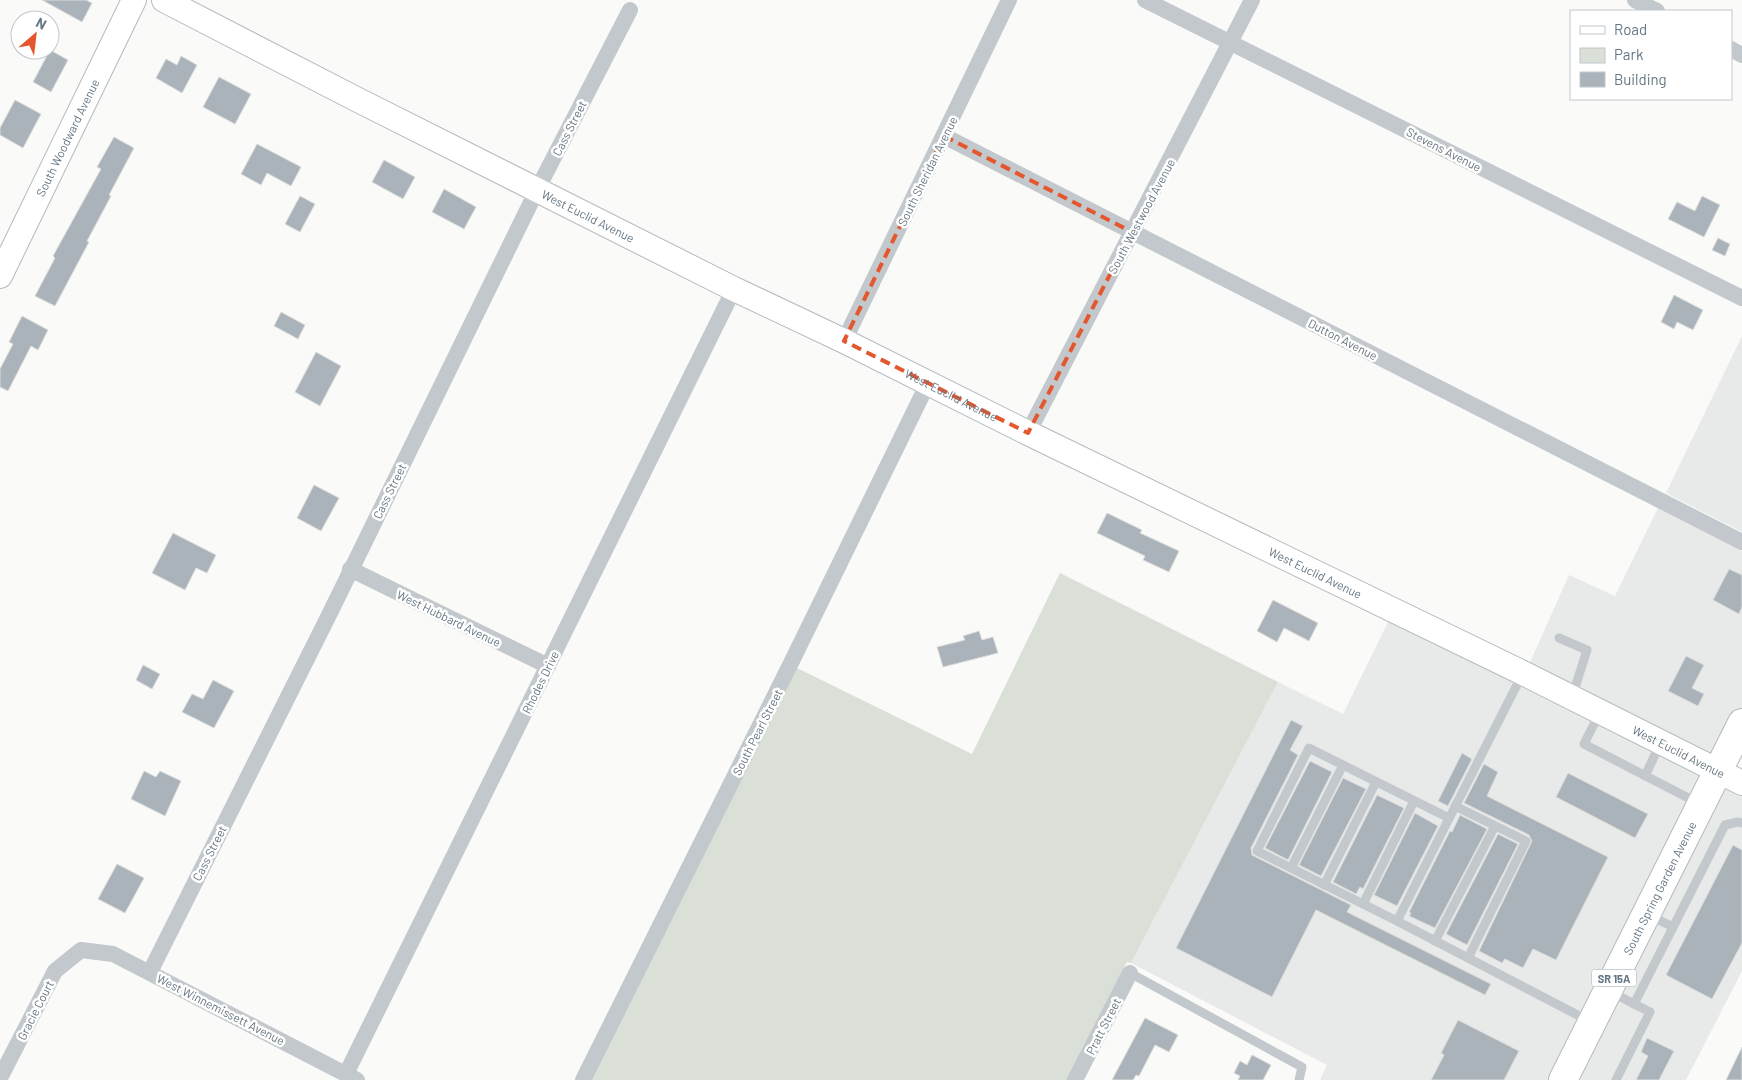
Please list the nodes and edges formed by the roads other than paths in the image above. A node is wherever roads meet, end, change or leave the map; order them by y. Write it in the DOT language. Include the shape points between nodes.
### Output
graph roads {
  1 [pos="134,0"];
  2 [pos="164,0"];
  3 [pos="1009,0"];
  4 [pos="1145,0"];
  5 [pos="1252,0"];
  6 [pos="1635,0"];
  7 [pos="630,10"];
  8 [pos="1655,10"];
  9 [pos="1231,43"];
  10 [pos="944,136"];
  11 [pos="538,190"];
  12 [pos="1132,232"];
  13 [pos="0,276"];
  14 [pos="734,288"];
  15 [pos="1742,298"];
  16 [pos="844,341"];
  17 [pos="928,383"];
  18 [pos="1028,433"];
  19 [pos="1742,542"];
  20 [pos="350,569"];
  21 [pos="1560,638"];
  22 [pos="548,666"];
  23 [pos="1523,673"];
  24 [pos="1572,697"];
  25 [pos="1600,712"];
  26 [pos="1742,723"];
  27 [pos="1661,742"];
  28 [pos="1343,765"];
  29 [pos="1718,771"];
  30 [pos="1645,776"];
  31 [pos="1376,782"];
  32 [pos="1742,783"];
  33 [pos="1414,801"];
  34 [pos="1701,805"];
  35 [pos="1455,806"];
  36 [pos="1449,818"];
  37 [pos="1740,823"];
  38 [pos="1495,826"];
  39 [pos="1291,868"];
  40 [pos="1324,885"];
  41 [pos="1363,904"];
  42 [pos="1646,914"];
  43 [pos="1397,921"];
  44 [pos="1673,927"];
  45 [pos="1436,941"];
  46 [pos="81,950"];
  47 [pos="1468,958"];
  48 [pos="150,972"];
  49 [pos="1130,973"];
  50 [pos="1608,990"];
  51 [pos="1634,1004"];
  52 [pos="1592,1023"];
  53 [pos="351,1077"];
  54 [pos="0,1078"];
  55 [pos="583,1080"];
  56 [pos="1075,1080"];
  57 [pos="1299,1080"];
  58 [pos="1563,1080"];
  59 [pos="1616,1080"];
  1 -- 13 [label="street, South Woodward Avenue"];
  2 -- 11 [label="street, West Euclid Avenue"];
  3 -- 10 [label="street, South Sheridan Avenue"];
  4 -- 9 [label="street, Stevens Avenue"];
  5 -- 9 [label="street, South Westwood Avenue"];
  6 -- 8 [label="street"];
  7 -- 11 [label="street, Cass Street"];
  9 -- 12 [label="street, South Westwood Avenue"];
  9 -- 15 [label="street, Stevens Avenue"];
  10 -- 12 [label="street, Dutton Avenue"];
  10 -- 16 [label="street, South Sheridan Avenue"];
  11 -- 14 [label="street, West Euclid Avenue"];
  11 -- 20 [label="street, Cass Street"];
  12 -- 18 [label="street, South Westwood Avenue"];
  12 -- 19 [label="street, Dutton Avenue"];
  14 -- 16 [label="street, West Euclid Avenue"];
  14 -- 22 [label="street, Rhodes Drive"];
  16 -- 17 [label="street, West Euclid Avenue"];
  17 -- 18 [label="street, West Euclid Avenue"];
  17 -- 55 [label="street, South Pearl Street"];
  18 -- 23 [label="street, West Euclid Avenue"];
  20 -- 22 [label="street, West Hubbard Avenue"];
  20 -- 48 [label="street, Cass Street"];
  21 -- 24 [label="lane" via="1587,650"];
  22 -- 53 [label="street, Rhodes Drive"];
  23 -- 24 [label="street, West Euclid Avenue"];
  23 -- 35 [label="lane"];
  24 -- 25 [label="street, West Euclid Avenue"];
  25 -- 27 [label="street, West Euclid Avenue"];
  25 -- 30 [label="lane" via="1584,744"];
  26 -- 29 [label="highway, South Spring Garden Avenue / SR 15A"];
  27 -- 29 [label="street, West Euclid Avenue"];
  27 -- 30 [label="lane"];
  28 -- 31 [label="lane"];
  28 -- 39 [label="lane"];
  28 -- 39 [label="lane" via="1309,748 1304,757 1257,852"];
  29 -- 32 [label="street, West Euclid Avenue"];
  29 -- 34 [label="highway, South Spring Garden Avenue / SR 15A"];
  30 -- 34 [label="lane"];
  31 -- 33 [label="lane"];
  31 -- 40 [label="lane"];
  33 -- 36 [label="lane"];
  33 -- 41 [label="lane"];
  34 -- 42 [label="highway, South Spring Garden Avenue / SR 15A"];
  35 -- 36 [label="lane"];
  35 -- 38 [label="lane"];
  36 -- 43 [label="lane"];
  37 -- 44 [label="lane" via="1725,825"];
  38 -- 45 [label="lane"];
  38 -- 47 [label="lane" via="1526,841"];
  39 -- 40 [label="lane"];
  40 -- 41 [label="lane"];
  41 -- 43 [label="lane"];
  42 -- 44 [label="lane"];
  42 -- 50 [label="highway, South Spring Garden Avenue / SR 15A"];
  43 -- 45 [label="lane"];
  44 -- 51 [label="lane"];
  45 -- 47 [label="lane"];
  46 -- 48 [label="street, West Winnemissett Avenue" via="113,954"];
  46 -- 54 [label="street, Gracie Court" via="54,971"];
  47 -- 52 [label="lane"];
  48 -- 53 [label="street, West Winnemissett Avenue"];
  49 -- 56 [label="street, Pratt Street"];
  49 -- 57 [label="lane" via="1302,1067"];
  50 -- 51 [label="lane"];
  50 -- 52 [label="highway, South Spring Garden Avenue / SR 15A"];
  51 -- 59 [label="lane" via="1650,1012"];
  52 -- 58 [label="highway, South Spring Garden Avenue / SR 15A"];
}
